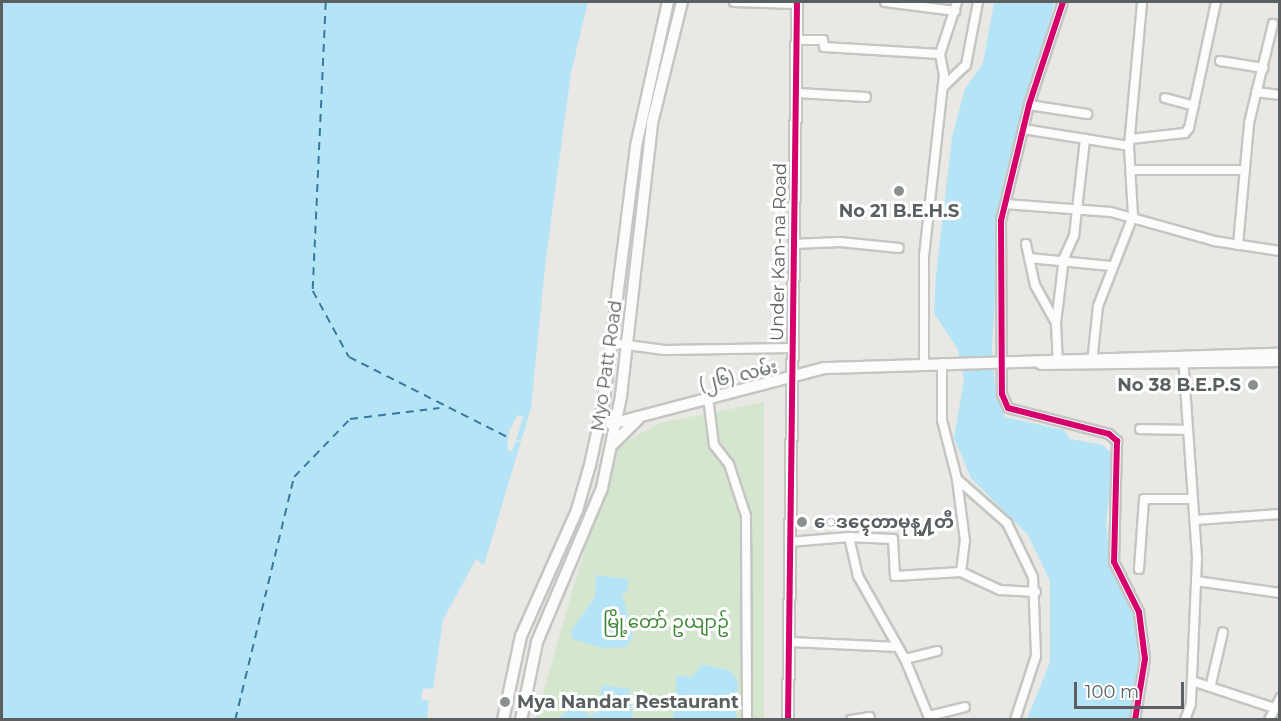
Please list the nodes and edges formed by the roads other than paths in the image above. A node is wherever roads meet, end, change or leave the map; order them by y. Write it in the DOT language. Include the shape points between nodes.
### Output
graph roads {
  1 [pos="668,2"];
  2 [pos="682,2"];
  3 [pos="734,2"];
  4 [pos="885,2"];
  5 [pos="978,2"];
  6 [pos="1063,2"];
  7 [pos="1142,2"];
  8 [pos="1216,2"];
  9 [pos="797,3"];
  10 [pos="956,6"];
  11 [pos="1273,24"];
  12 [pos="799,40"];
  13 [pos="940,54"];
  14 [pos="1220,61"];
  15 [pos="1263,68"];
  16 [pos="943,87"];
  17 [pos="1256,92"];
  18 [pos="798,93"];
  19 [pos="1280,95"];
  20 [pos="866,97"];
  21 [pos="1165,98"];
  22 [pos="1029,105"];
  23 [pos="1194,106"];
  24 [pos="1087,114"];
  25 [pos="1023,129"];
  26 [pos="1085,140"];
  27 [pos="1130,143"];
  28 [pos="1131,170"];
  29 [pos="1245,170"];
  30 [pos="1005,204"];
  31 [pos="1078,208"];
  32 [pos="1133,216"];
  33 [pos="793,244"];
  34 [pos="1026,244"];
  35 [pos="1238,245"];
  36 [pos="899,248"];
  37 [pos="1280,250"];
  38 [pos="1029,258"];
  39 [pos="1064,258"];
  40 [pos="1111,266"];
  41 [pos="1056,323"];
  42 [pos="612,343"];
  43 [pos="627,345"];
  44 [pos="791,348"];
  45 [pos="1280,354"];
  46 [pos="1183,358"];
  47 [pos="1092,360"];
  48 [pos="1000,361"];
  49 [pos="1058,361"];
  50 [pos="1280,361"];
  51 [pos="947,362"];
  52 [pos="924,364"];
  53 [pos="790,379"];
  54 [pos="708,397"];
  55 [pos="618,409"];
  56 [pos="640,416"];
  57 [pos="615,424"];
  58 [pos="599,426"];
  59 [pos="1140,429"];
  60 [pos="1188,430"];
  61 [pos="611,446"];
  62 [pos="957,479"];
  63 [pos="1193,499"];
  64 [pos="1280,514"];
  65 [pos="1195,520"];
  66 [pos="567,532"];
  67 [pos="849,537"];
  68 [pos="583,539"];
  69 [pos="789,542"];
  70 [pos="1139,569"];
  71 [pos="961,572"];
  72 [pos="1196,581"];
  73 [pos="1036,592"];
  74 [pos="1280,593"];
  75 [pos="1223,632"];
  76 [pos="790,642"];
  77 [pos="898,647"];
  78 [pos="938,651"];
  79 [pos="905,659"];
  80 [pos="1192,681"];
  81 [pos="1211,684"];
  82 [pos="1277,704"];
  83 [pos="965,707"];
  84 [pos="870,717"];
  85 [pos="929,718"];
  86 [pos="503,720"];
  87 [pos="521,720"];
  88 [pos="747,720"];
  89 [pos="788,720"];
  90 [pos="851,720"];
  91 [pos="1015,720"];
  92 [pos="1135,720"];
  93 [pos="1185,720"];
  94 [pos="1269,720"];
  1 -- 42 [label="main road, Myo Patt Road" via="636,146"];
  2 -- 43 [label="main road, Myo Patt Road" via="652,123"];
  3 -- 9 [label="street"];
  4 -- 10 [label="street"];
  5 -- 16 [label="street" via="966,65"];
  6 -- 22 [label="street"];
  7 -- 27 [label="street"];
  8 -- 23 [label="street"];
  9 -- 12 [label="main road, Under Kan-na Road"];
  10 -- 13 [label="street"];
  11 -- 15 [label="street"];
  12 -- 13 [label="street" via="823,40 824,47"];
  12 -- 18 [label="main road, Under Kan-na Road"];
  13 -- 16 [label="street"];
  14 -- 15 [label="street"];
  15 -- 17 [label="street"];
  16 -- 52 [label="street" via="924,256"];
  17 -- 19 [label="street"];
  17 -- 29 [label="street"];
  18 -- 20 [label="street"];
  18 -- 33 [label="main road, Under Kan-na Road"];
  21 -- 23 [label="street"];
  22 -- 24 [label="street"];
  22 -- 25 [label="street"];
  23 -- 27 [label="street" via="1185,134"];
  25 -- 26 [label="street"];
  25 -- 30 [label="street"];
  26 -- 27 [label="street"];
  26 -- 31 [label="street"];
  27 -- 28 [label="street"];
  28 -- 29 [label="street"];
  28 -- 32 [label="street"];
  29 -- 35 [label="street"];
  30 -- 31 [label="street"];
  30 -- 48 [label="street"];
  31 -- 32 [label="street"];
  31 -- 39 [label="street"];
  32 -- 35 [label="street"];
  32 -- 40 [label="street"];
  33 -- 36 [label="street" via="840,242"];
  33 -- 44 [label="main road, Under Kan-na Road"];
  34 -- 38 [label="street"];
  35 -- 37 [label="street"];
  38 -- 39 [label="street"];
  38 -- 41 [label="street" via="1044,306"];
  39 -- 40 [label="street"];
  39 -- 41 [label="street"];
  40 -- 47 [label="street" via="1093,325"];
  41 -- 49 [label="street"];
  42 -- 43 [label="street"];
  42 -- 58 [label="main road, Myo Patt Road"];
  43 -- 44 [label="street" via="665,350"];
  43 -- 55 [label="main road, Myo Patt Road"];
  44 -- 53 [label="main road, Under Kan-na Road"];
  45 -- 46 [label="main road, (၂၆) လမ်း"];
  46 -- 47 [label="main road, (၂၆) လမ်း"];
  46 -- 50 [label="main road, (၂၆) လမ်း"];
  46 -- 60 [label="street"];
  47 -- 49 [label="main road, (၂၆) လမ်း"];
  48 -- 49 [label="main road, (၂၆) လမ်း"];
  48 -- 51 [label="main road, (၂၆) လမ်း"];
  48 -- 92 [label="street" via="1002,394 1008,408 1109,434 1117,441 1114,562 1142,620 1145,659"];
  51 -- 52 [label="main road, (၂၆) လမ်း"];
  51 -- 62 [label="street" via="942,420"];
  52 -- 53 [label="main road, (၂၆) လမ်း" via="825,368"];
  53 -- 54 [label="main road, (၂၆) လမ်း"];
  53 -- 69 [label="main road, Under Kan-na Road"];
  54 -- 56 [label="main road, (၂၆) လမ်း"];
  54 -- 88 [label="street" via="719,453 729,464 746,516"];
  55 -- 56 [label="main road"];
  55 -- 57 [label="main road, Myo Patt Road"];
  56 -- 57 [label="main road, (၂၆) လမ်း"];
  56 -- 61 [label="main road"];
  57 -- 58 [label="main road, (၂၆) လမ်း"];
  57 -- 61 [label="main road, Myo Patt Road"];
  58 -- 66 [label="main road, Myo Patt Road" via="584,492"];
  59 -- 60 [label="street"];
  60 -- 63 [label="street"];
  61 -- 68 [label="main road, Myo Patt Road"];
  62 -- 71 [label="street" via="965,541"];
  62 -- 73 [label="street" via="1007,523"];
  63 -- 65 [label="street"];
  63 -- 70 [label="street" via="1144,499"];
  64 -- 65 [label="street"];
  65 -- 72 [label="street"];
  66 -- 68 [label="main road"];
  66 -- 86 [label="main road, Myo Patt Road" via="521,636"];
  67 -- 69 [label="street"];
  67 -- 71 [label="street" via="893,539 895,576"];
  67 -- 77 [label="street" via="858,576"];
  68 -- 87 [label="main road, Myo Patt Road" via="537,642"];
  69 -- 76 [label="main road, Under Kan-na Road"];
  71 -- 73 [label="street" via="1000,590"];
  72 -- 74 [label="street"];
  72 -- 80 [label="street"];
  73 -- 91 [label="street" via="1034,669"];
  75 -- 81 [label="street"];
  76 -- 77 [label="street"];
  76 -- 89 [label="main road, Under Kan-na Road"];
  77 -- 79 [label="street"];
  78 -- 79 [label="street"];
  79 -- 85 [label="street"];
  80 -- 81 [label="street"];
  80 -- 93 [label="street"];
  81 -- 82 [label="street"];
  82 -- 94 [label="street"];
  83 -- 85 [label="street"];
  84 -- 90 [label="street"];
}
